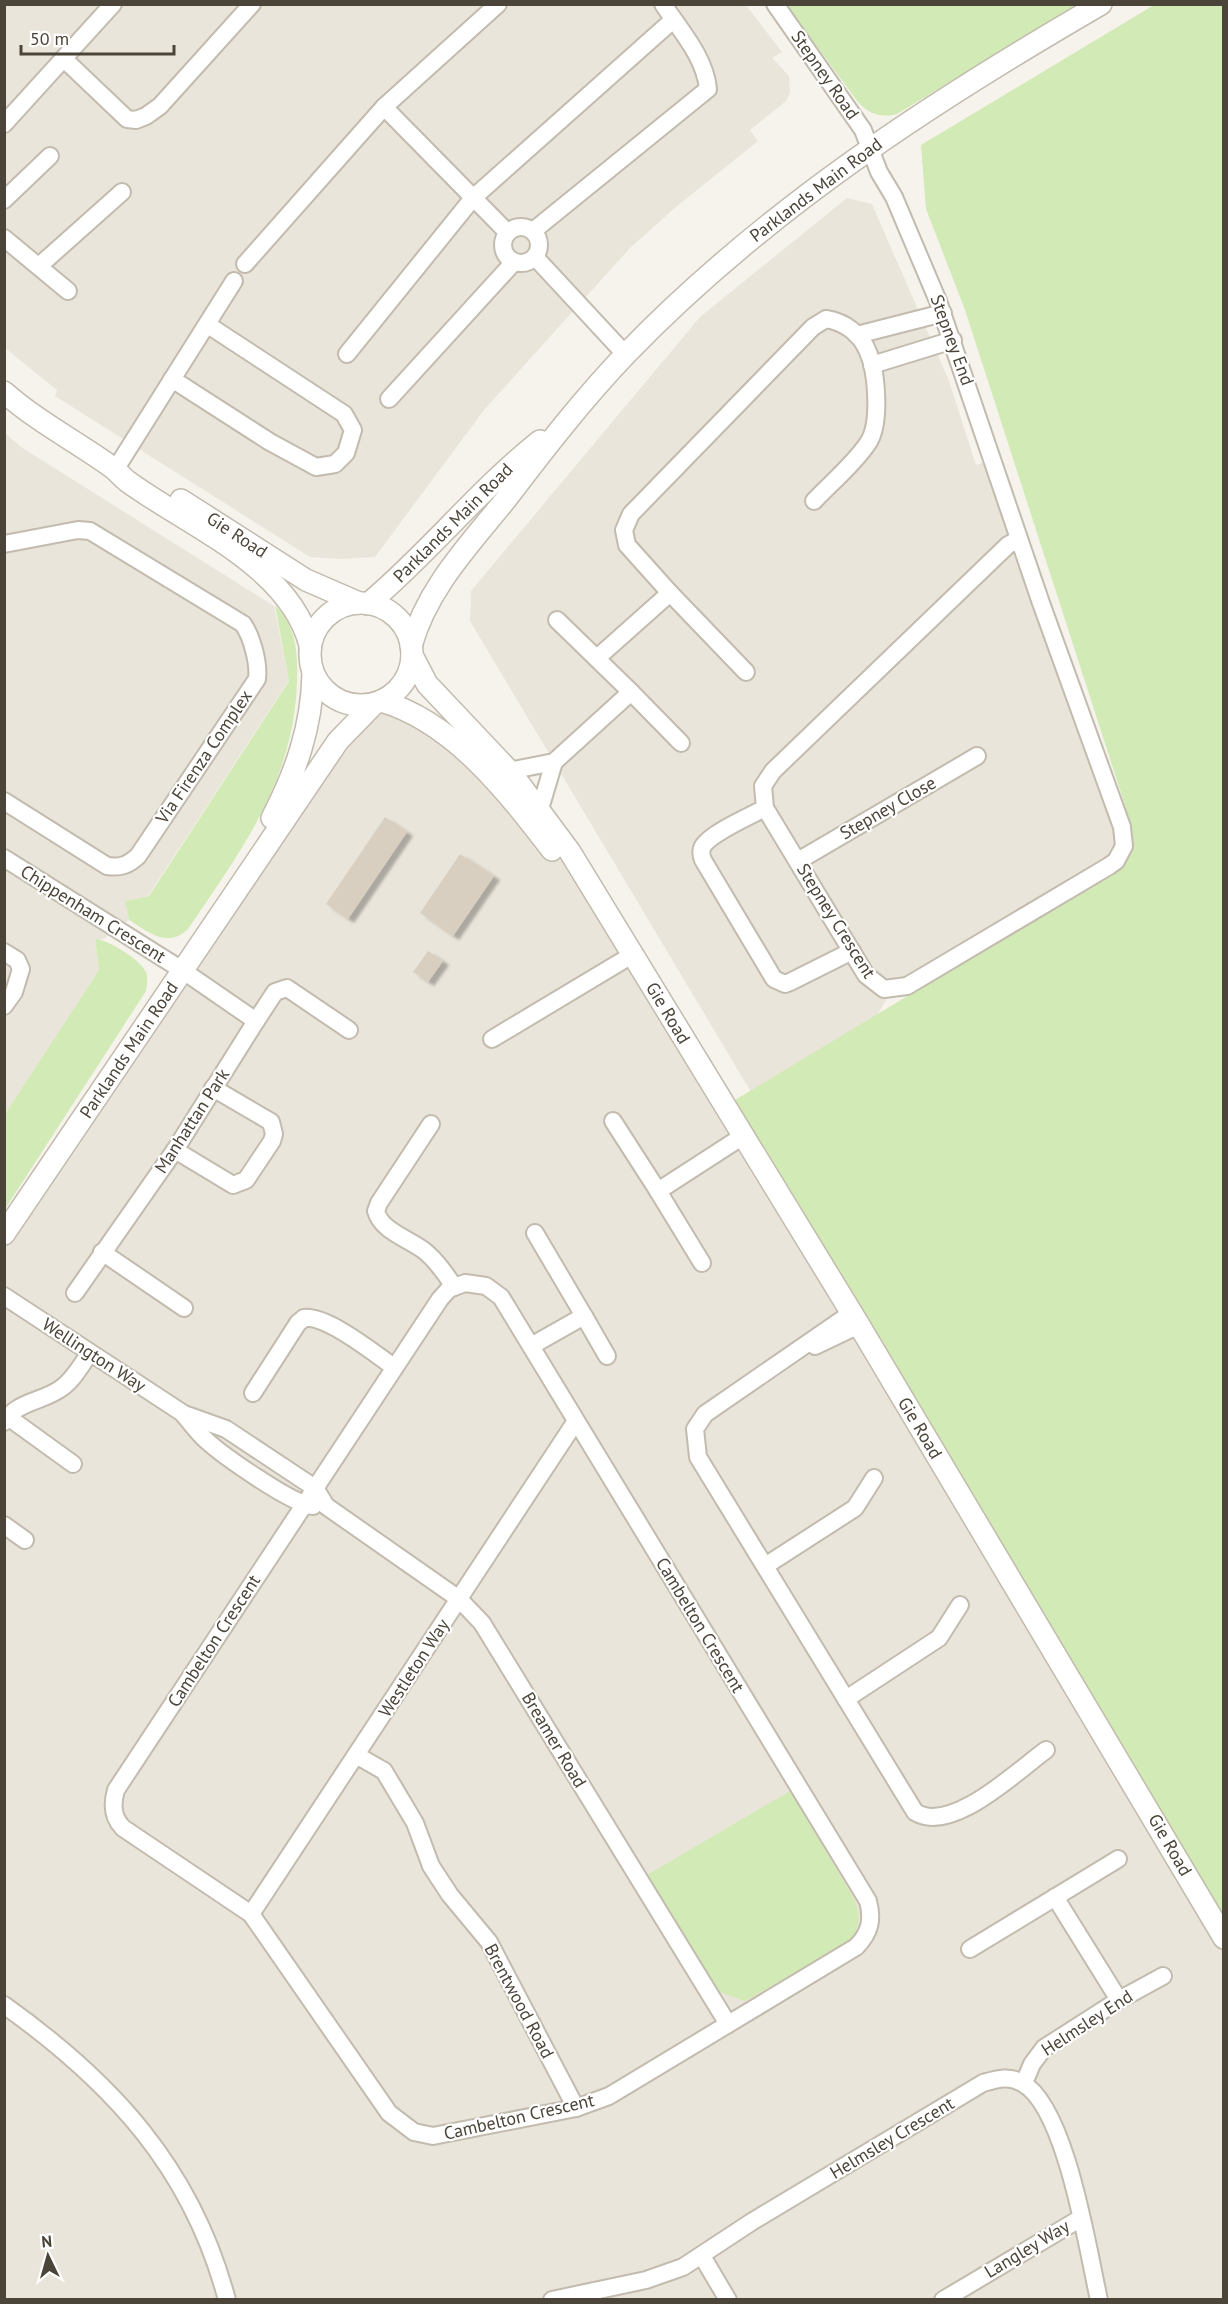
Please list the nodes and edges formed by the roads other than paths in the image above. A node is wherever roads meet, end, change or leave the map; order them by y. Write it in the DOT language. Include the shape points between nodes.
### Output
graph roads {
  1 [pos="113,4"];
  2 [pos="252,4"];
  3 [pos="498,4"];
  4 [pos="663,4"];
  5 [pos="775,4"];
  6 [pos="1101,4"];
  7 [pos="673,20"];
  8 [pos="64,59"];
  9 [pos="384,107"];
  10 [pos="7,117"];
  11 [pos="870,148"];
  12 [pos="50,156"];
  13 [pos="122,192"];
  14 [pos="473,198"];
  15 [pos="4,200"];
  16 [pos="533,231"];
  17 [pos="507,232"];
  18 [pos="4,237"];
  19 [pos="535,257"];
  20 [pos="514,262"];
  21 [pos="245,264"];
  22 [pos="39,266"];
  23 [pos="234,282"];
  24 [pos="68,291"];
  25 [pos="943,314"];
  26 [pos="208,325"];
  27 [pos="857,334"];
  28 [pos="953,340"];
  29 [pos="347,354"];
  30 [pos="626,354"];
  31 [pos="872,365"];
  32 [pos="172,379"];
  33 [pos="4,392"];
  34 [pos="388,399"];
  35 [pos="567,420"];
  36 [pos="115,470"];
  37 [pos="814,501"];
  38 [pos="1019,538"];
  39 [pos="4,544"];
  40 [pos="670,592"];
  41 [pos="364,603"];
  42 [pos="557,620"];
  43 [pos="310,645"];
  44 [pos="412,650"];
  45 [pos="597,658"];
  46 [pos="746,672"];
  47 [pos="313,674"];
  48 [pos="631,692"];
  49 [pos="378,702"];
  50 [pos="681,743"];
  51 [pos="977,756"];
  52 [pos="554,762"];
  53 [pos="509,771"];
  54 [pos="4,801"];
  55 [pos="765,808"];
  56 [pos="540,809"];
  57 [pos="4,858"];
  58 [pos="798,861"];
  59 [pos="253,866"];
  60 [pos="612,922"];
  61 [pos="852,951"];
  62 [pos="4,952"];
  63 [pos="632,955"];
  64 [pos="182,970"];
  65 [pos="4,1006"];
  66 [pos="256,1021"];
  67 [pos="350,1030"];
  68 [pos="492,1039"];
  69 [pos="213,1088"];
  70 [pos="613,1121"];
  71 [pos="431,1124"];
  72 [pos="743,1136"];
  73 [pos="175,1150"];
  74 [pos="658,1191"];
  75 [pos="535,1233"];
  76 [pos="4,1234"];
  77 [pos="102,1252"];
  78 [pos="702,1263"];
  79 [pos="454,1287"];
  80 [pos="75,1293"];
  81 [pos="4,1296"];
  82 [pos="184,1308"];
  83 [pos="584,1316"];
  84 [pos="854,1319"];
  85 [pos="531,1346"];
  86 [pos="90,1353"];
  87 [pos="607,1356"];
  88 [pos="394,1367"];
  89 [pos="253,1393"];
  90 [pos="184,1414"];
  91 [pos="6,1420"];
  92 [pos="576,1421"];
  93 [pos="74,1464"];
  94 [pos="874,1478"];
  95 [pos="315,1488"];
  96 [pos="303,1505"];
  97 [pos="326,1506"];
  98 [pos="4,1525"];
  99 [pos="25,1540"];
  100 [pos="765,1566"];
  101 [pos="459,1599"];
  102 [pos="960,1605"];
  103 [pos="846,1699"];
  104 [pos="1046,1750"];
  105 [pos="356,1755"];
  106 [pos="1118,1859"];
  107 [pos="1055,1897"];
  108 [pos="251,1914"];
  109 [pos="1224,1938"];
  110 [pos="970,1949"];
  111 [pos="1163,1976"];
  112 [pos="1119,2000"];
  113 [pos="4,2004"];
  114 [pos="728,2024"];
  115 [pos="1024,2083"];
  116 [pos="576,2108"];
  117 [pos="1081,2218"];
  118 [pos="702,2256"];
  119 [pos="227,2300"];
  120 [pos="552,2300"];
  121 [pos="728,2300"];
  122 [pos="943,2300"];
  123 [pos="1099,2300"];
  1 -- 8 [label="street"];
  2 -- 8 [label="street" via="160,106 136,120 127,119"];
  3 -- 9 [label="street"];
  4 -- 7 [label="street"];
  5 -- 11 [label="street, Stepney Road" via="863,130"];
  6 -- 11 [label="street, Parklands Main Road"];
  7 -- 14 [label="street"];
  7 -- 16 [label="street" via="699,59 707,75 708,89"];
  8 -- 10 [label="street"];
  9 -- 14 [label="street"];
  9 -- 21 [label="street"];
  11 -- 25 [label="street, Stepney End"];
  11 -- 30 [label="street, Parklands Main Road" via="746,242"];
  12 -- 15 [label="street"];
  13 -- 22 [label="street"];
  14 -- 17 [label="street"];
  14 -- 29 [label="street"];
  16 -- 17 [label="street" via="520,226"];
  16 -- 19 [label="street" via="540,244"];
  17 -- 20 [label="street" via="503,249"];
  18 -- 22 [label="street"];
  19 -- 20 [label="street" via="523,263"];
  19 -- 30 [label="street"];
  20 -- 34 [label="street"];
  22 -- 24 [label="street"];
  23 -- 26 [label="street"];
  25 -- 27 [label="street"];
  25 -- 28 [label="street, Stepney End"];
  26 -- 32 [label="street"];
  26 -- 32 [label="street" via="344,414 353,430 346,453 335,464 316,467"];
  27 -- 31 [label="street"];
  27 -- 40 [label="street" via="839,321 826,319 813,327 631,514 624,530 627,545"];
  28 -- 31 [label="street"];
  28 -- 38 [label="street, Stepney End"];
  30 -- 35 [label="street, Parklands Main Road"];
  31 -- 37 [label="street" via="876,426 869,442"];
  32 -- 36 [label="street"];
  33 -- 36 [label="street, Gie Road"];
  35 -- 41 [label="street, Parklands Main Road" via="514,461 394,582"];
  35 -- 44 [label="street, Parklands Main Road" via="447,572 418,621"];
  36 -- 41 [label="street, Gie Road" via="141,477 204,513 306,580"];
  36 -- 43 [label="street, Gie Road" via="258,570 290,602"];
  38 -- 55 [label="street" via="769,775 762,794"];
  38 -- 61 [label="street, Stepney Crescent" via="1122,827 1125,840 1120,854 1109,866 906,986 892,990 876,986"];
  39 -- 54 [label="street, Via Firenza Complex" via="90,531 243,624 258,669 257,679 130,863 120,868 107,866"];
  40 -- 45 [label="street"];
  40 -- 46 [label="street"];
  41 -- 43 [label="street" via="330,614 316,628"];
  41 -- 44 [label="street" via="383,608 398,619"];
  42 -- 45 [label="street"];
  43 -- 47 [label="street"];
  44 -- 49 [label="street" via="404,682"];
  44 -- 53 [label="street, Gie Road" via="427,684"];
  45 -- 48 [label="street"];
  47 -- 49 [label="street" via="335,699 355,705"];
  47 -- 59 [label="street, Parklands Main Road" via="301,753 258,844"];
  48 -- 50 [label="street"];
  48 -- 52 [label="street"];
  49 -- 59 [label="street, Parklands Main Road" via="338,741"];
  49 -- 60 [label="street, Gie Road" via="399,706 441,732 478,763"];
  51 -- 58 [label="street, Stepney Close"];
  52 -- 53 [label="street"];
  52 -- 56 [label="street"];
  53 -- 56 [label="street, Gie Road"];
  55 -- 58 [label="street, Stepney Crescent"];
  55 -- 61 [label="street" via="718,834 701,852 774,979 785,984"];
  56 -- 60 [label="street, Gie Road"];
  57 -- 64 [label="street, Chippenham Crescent"];
  58 -- 61 [label="street, Stepney Crescent"];
  59 -- 64 [label="street, Parklands Main Road"];
  60 -- 63 [label="street, Gie Road"];
  62 -- 65 [label="street" via="17,960 21,969 14,992"];
  63 -- 68 [label="street"];
  63 -- 72 [label="street, Gie Road"];
  64 -- 66 [label="street"];
  64 -- 76 [label="street, Parklands Main Road"];
  66 -- 67 [label="street, Manhattan Park" via="275,992 287,988"];
  66 -- 69 [label="street, Manhattan Park"];
  69 -- 73 [label="street, Manhattan Park"];
  69 -- 73 [label="street" via="271,1122 272,1141 246,1180 233,1185"];
  70 -- 74 [label="street"];
  71 -- 79 [label="street" via="376,1211 383,1223 426,1252"];
  72 -- 74 [label="street"];
  72 -- 84 [label="street, Gie Road"];
  73 -- 77 [label="street, Manhattan Park"];
  74 -- 78 [label="street"];
  75 -- 83 [label="street"];
  77 -- 80 [label="street, Manhattan Park"];
  77 -- 82 [label="street"];
  79 -- 85 [label="street, Cambelton Crescent" via="475,1283 494,1290"];
  79 -- 88 [label="street, Cambelton Crescent" via="440,1299"];
  81 -- 86 [label="street, Wellington Way"];
  83 -- 85 [label="street"];
  83 -- 87 [label="street"];
  84 -- 100 [label="street" via="802,1348 705,1414 695,1429 698,1456"];
  84 -- 109 [label="street, Gie Road"];
  85 -- 92 [label="street, Cambelton Crescent"];
  86 -- 90 [label="street, Wellington Way"];
  86 -- 91 [label="street" via="61,1389 23,1403"];
  88 -- 89 [label="street" via="344,1334 316,1319 304,1318"];
  88 -- 95 [label="street, Cambelton Crescent"];
  90 -- 95 [label="street, Wellington Way" via="226,1429"];
  90 -- 96 [label="street, Wellington Way" via="206,1440"];
  91 -- 93 [label="street"];
  92 -- 101 [label="street, Westleton Way"];
  92 -- 114 [label="street, Cambelton Crescent" via="870,1909 867,1933 856,1947"];
  94 -- 100 [label="street" via="855,1508"];
  95 -- 96 [label="street, Cambelton Crescent"];
  95 -- 97 [label="street, Breamer Road"];
  96 -- 97 [label="street"];
  96 -- 108 [label="street, Cambelton Crescent" via="116,1790 113,1802 116,1819 123,1828"];
  97 -- 101 [label="street, Breamer Road"];
  98 -- 99 [label="street"];
  100 -- 103 [label="street"];
  101 -- 105 [label="street, Westleton Way"];
  101 -- 114 [label="street, Breamer Road" via="482,1623"];
  102 -- 103 [label="street" via="939,1638"];
  103 -- 104 [label="street" via="906,1799 924,1818 953,1814"];
  105 -- 108 [label="street, Westleton Way"];
  105 -- 116 [label="street, Brentwood Road" via="384,1772 415,1823 431,1866 489,1942"];
  106 -- 107 [label="street"];
  107 -- 110 [label="street"];
  107 -- 112 [label="street"];
  108 -- 116 [label="street, Cambelton Crescent" via="389,2114 405,2127 423,2135 442,2136"];
  111 -- 112 [label="street, Helmsley End"];
  112 -- 115 [label="street, Helmsley End" via="1044,2048"];
  113 -- 119 [label="street" via="84,2066 145,2134 190,2205 218,2266"];
  114 -- 116 [label="street, Cambelton Crescent" via="609,2096"];
  115 -- 117 [label="street" via="1035,2094 1060,2138"];
  115 -- 118 [label="street, Helmsley Crescent" via="1000,2078 983,2083"];
  117 -- 122 [label="street, Langley Way"];
  117 -- 123 [label="street"];
  118 -- 120 [label="street, Helmsley Crescent" via="654,2277"];
  118 -- 121 [label="street"];
}
